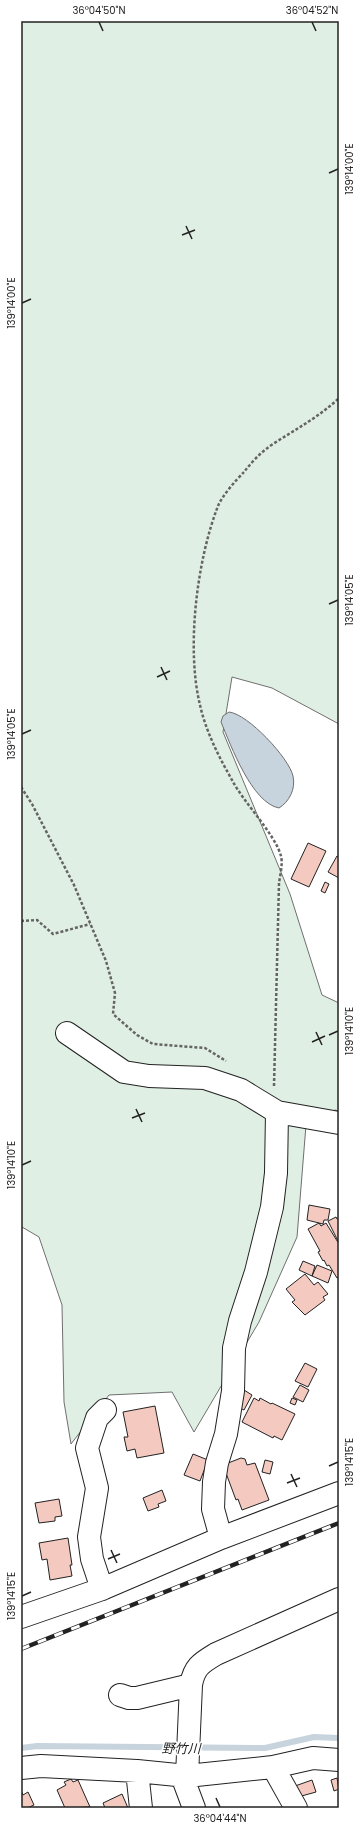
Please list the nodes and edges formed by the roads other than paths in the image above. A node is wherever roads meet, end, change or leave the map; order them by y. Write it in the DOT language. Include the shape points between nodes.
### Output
graph roads {
  1 [pos="67,1033"];
  2 [pos="277,1112"];
  3 [pos="339,1123"];
  4 [pos="105,1410"];
  5 [pos="339,1493"];
  6 [pos="221,1538"];
  7 [pos="102,1589"];
  8 [pos="339,1599"];
  9 [pos="21,1617"];
  10 [pos="191,1685"];
  11 [pos="120,1695"];
  12 [pos="339,1760"];
  13 [pos="273,1767"];
  14 [pos="21,1768"];
  15 [pos="137,1771"];
  16 [pos="185,1776"];
  17 [pos="141,1808"];
  18 [pos="194,1808"];
  19 [pos="296,1808"];
  1 -- 2 [label="street" via="124,1072 149,1076 204,1078 240,1090"];
  2 -- 3 [label="street"];
  2 -- 6 [label="street" via="276,1173 272,1207 236,1341 231,1405 214,1482 213,1509"];
  4 -- 7 [label="street" via="97,1418 88,1448 96,1488 89,1537 92,1559"];
  5 -- 6 [label="street"];
  6 -- 7 [label="street"];
  7 -- 9 [label="street"];
  8 -- 10 [label="street" via="200,1663 192,1676"];
  10 -- 11 [label="street" via="137,1698"];
  10 -- 16 [label="street"];
  12 -- 13 [label="street" via="312,1758"];
  13 -- 16 [label="street"];
  13 -- 19 [label="street"];
  14 -- 15 [label="street" via="41,1766"];
  15 -- 16 [label="street"];
  15 -- 17 [label="street"];
  16 -- 18 [label="street"];
}
